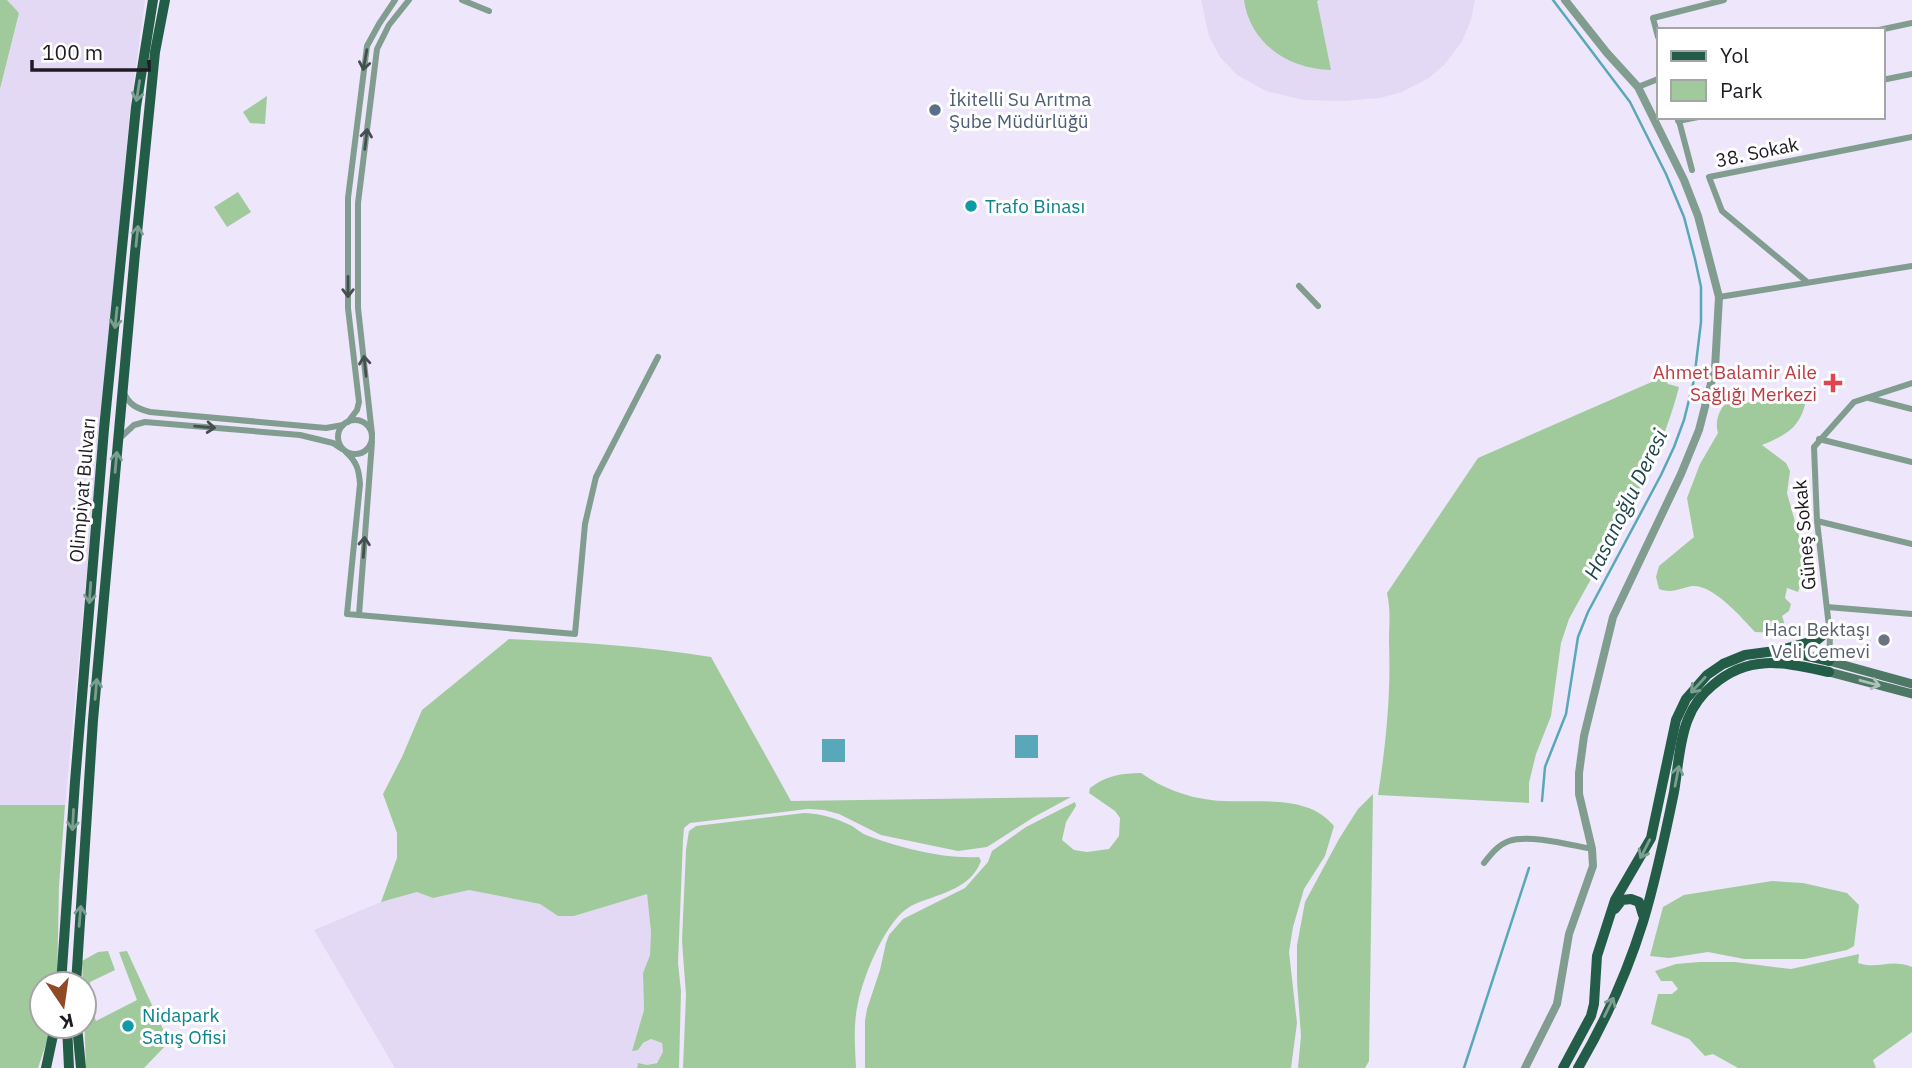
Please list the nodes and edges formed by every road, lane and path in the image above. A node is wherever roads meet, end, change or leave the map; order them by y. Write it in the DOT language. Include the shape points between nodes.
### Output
graph roads {
  1 [pos="153,0"];
  2 [pos="165,0"];
  3 [pos="395,0"];
  4 [pos="409,0"];
  5 [pos="462,0"];
  6 [pos="472,0"];
  7 [pos="1565,0"];
  8 [pos="1724,0"];
  9 [pos="1912,23"];
  10 [pos="1884,29"];
  11 [pos="1657,33"];
  12 [pos="1912,74"];
  13 [pos="1657,79"];
  14 [pos="1884,80"];
  15 [pos="1638,87"];
  16 [pos="1678,119"];
  17 [pos="1912,137"];
  18 [pos="1692,170"];
  19 [pos="1912,265"];
  20 [pos="1806,281"];
  21 [pos="1299,286"];
  22 [pos="1719,297"];
  23 [pos="1318,306"];
  24 [pos="658,356"];
  25 [pos="1912,383"];
  26 [pos="123,389"];
  27 [pos="1868,397"];
  28 [pos="1912,408"];
  29 [pos="345,423"];
  30 [pos="372,434"];
  31 [pos="118,439"];
  32 [pos="1819,439"];
  33 [pos="372,442"];
  34 [pos="344,450"];
  35 [pos="1912,462"];
  36 [pos="1817,521"];
  37 [pos="1912,544"];
  38 [pos="1826,607"];
  39 [pos="1912,614"];
  40 [pos="359,615"];
  41 [pos="1829,630"];
  42 [pos="1775,651"];
  43 [pos="1829,667"];
  44 [pos="1912,684"];
  45 [pos="1912,694"];
  46 [pos="1592,849"];
  47 [pos="1484,863"];
  48 [pos="1643,921"];
  49 [pos="1604,933"];
  50 [pos="76,962"];
  51 [pos="62,970"];
  52 [pos="74,970"];
  53 [pos="76,970"];
  54 [pos="52,1040"];
  55 [pos="68,1040"];
  56 [pos="78,1040"];
  57 [pos="47,1068"];
  58 [pos="69,1068"];
  59 [pos="81,1068"];
  60 [pos="1525,1068"];
  61 [pos="1563,1068"];
  62 [pos="1578,1068"];
  1 -- 51 [label="main road, Olimpiyat Bulvarı, one-way" via="136,107 104,429"];
  26 -- 2 [label="main road, Olimpiyat Bulvarı, one-way" via="155,52"];
  3 -- 29 [label="street, one-way" via="367,46 349,185 348,308 359,402"];
  30 -- 4 [label="street, one-way" via="358,308 358,203 377,49"];
  5 -- 6 [label="street" via="489,11"];
  7 -- 15 [label="street"];
  8 -- 11 [label="street" via="1653,18"];
  9 -- 10 [label="street"];
  12 -- 14 [label="street"];
  13 -- 15 [label="street"];
  15 -- 22 [label="street" via="1699,216"];
  16 -- 18 [label="street"];
  17 -- 20 [label="street, 38. Sokak" via="1710,177 1722,211"];
  19 -- 20 [label="street"];
  20 -- 22 [label="street"];
  21 -- 23 [label="street"];
  22 -- 46 [label="street" via="1715,368 1699,430 1613,617 1584,736 1579,794"];
  24 -- 40 [label="street" via="596,477 585,524 575,634"];
  25 -- 27 [label="street"];
  26 -- 29 [label="street" via="137,408 150,412 326,428"];
  26 -- 31 [label="main road, Olimpiyat Bulvarı"];
  27 -- 28 [label="street"];
  27 -- 32 [label="street" via="1854,402"];
  29 -- 30 [label="street" via="363,422"];
  29 -- 34 [label="street" via="338,439"];
  30 -- 33 [label="street"];
  31 -- 34 [label="street, one-way" via="145,422 300,435 326,440"];
  50 -- 31 [label="main road, Olimpiyat Bulvarı, one-way"];
  32 -- 35 [label="street"];
  32 -- 36 [label="street, Güneş Sokak" via="1814,447"];
  33 -- 34 [label="street" via="361,453"];
  40 -- 33 [label="street, one-way"];
  34 -- 40 [label="street" via="359,471 347,614"];
  36 -- 37 [label="street"];
  36 -- 38 [label="street, Güneş Sokak"];
  38 -- 39 [label="street"];
  38 -- 41 [label="street, Güneş Sokak"];
  41 -- 42 [label="main road" via="1817,640"];
  41 -- 43 [label="street, Güneş Sokak"];
  42 -- 43 [label="main road"];
  42 -- 49 [label="main road, one-way" via="1723,664 1686,699 1676,720 1651,838 1619,891"];
  43 -- 44 [label="main road"];
  43 -- 45 [label="main road, one-way"];
  48 -- 43 [label="main road, one-way" via="1664,844 1685,727 1699,699 1724,677 1752,664"];
  46 -- 47 [label="street" via="1528,839 1510,841 1495,849"];
  46 -- 60 [label="street" via="1593,866 1569,934 1557,1004"];
  48 -- 49 [label="main road" via="1639,902 1626,898 1618,903"];
  62 -- 48 [label="main road, one-way" via="1613,1002"];
  49 -- 61 [label="main road" via="1591,1016"];
  50 -- 52 [label="main road"];
  50 -- 53 [label="main road, Olimpiyat Bulvarı"];
  54 -- 57 [label="main road"];
  55 -- 58 [label="main road"];
  56 -- 59 [label="main road"];
}
